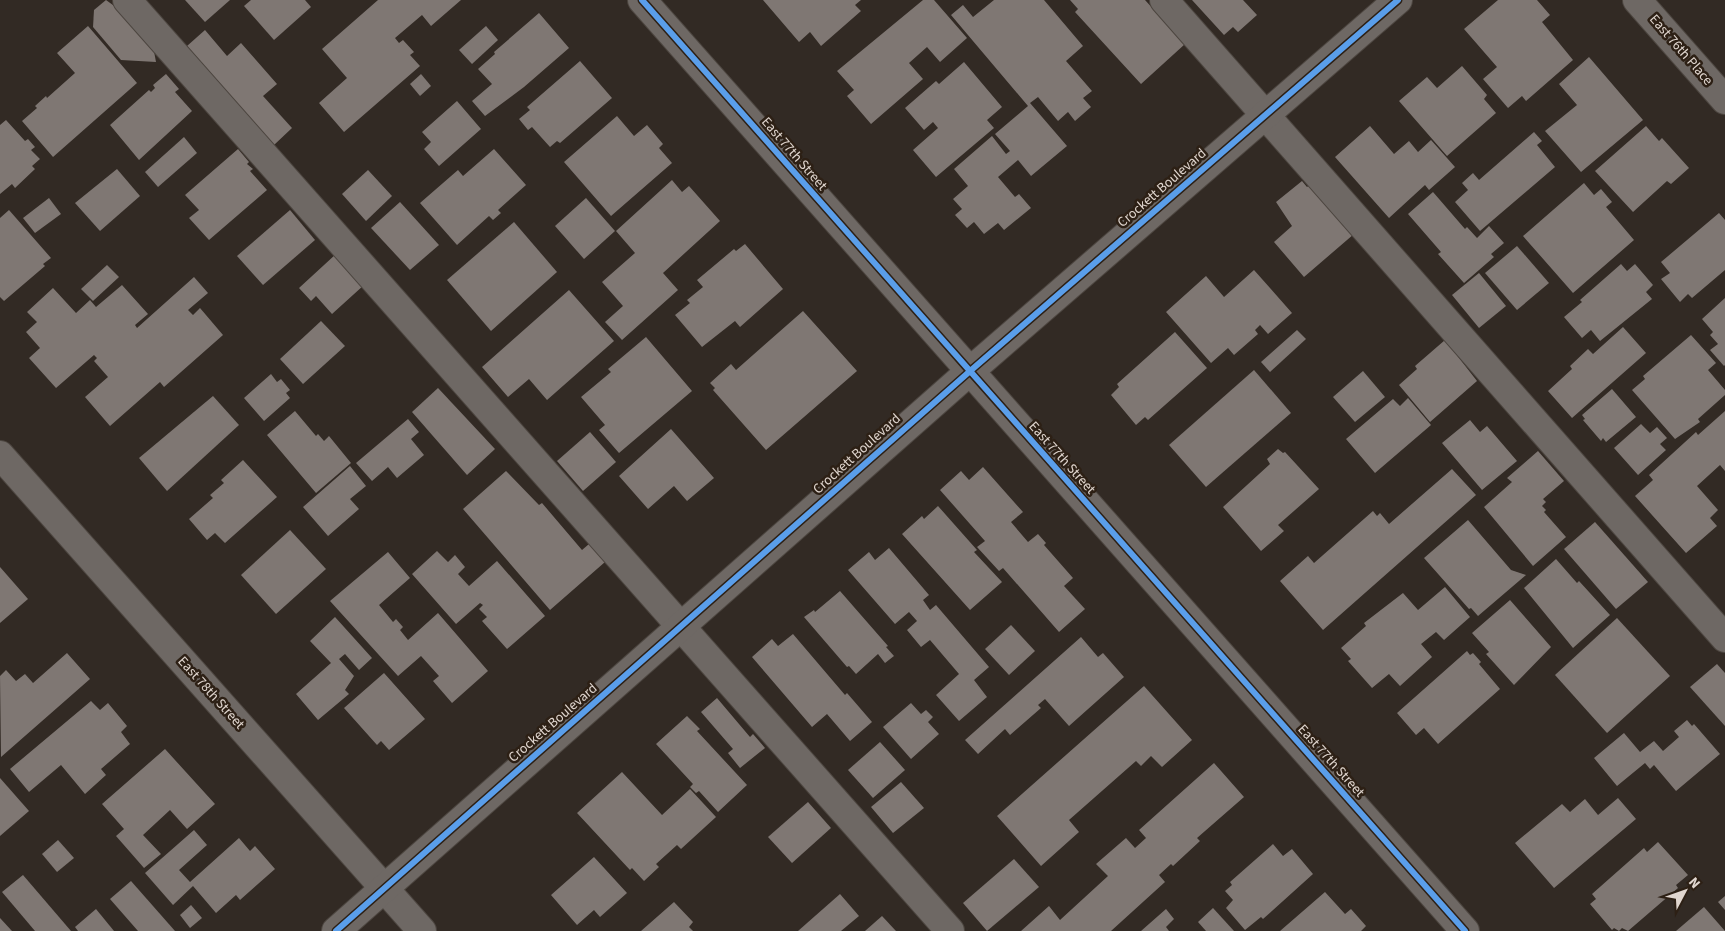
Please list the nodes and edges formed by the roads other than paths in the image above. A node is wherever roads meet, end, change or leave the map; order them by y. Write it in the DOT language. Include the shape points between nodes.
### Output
graph roads {
  1 [pos="127,0"];
  2 [pos="642,0"];
  3 [pos="1164,0"];
  4 [pos="1398,0"];
  5 [pos="1637,0"];
  6 [pos="1725,100"];
  7 [pos="1266,114"];
  8 [pos="969,372"];
  9 [pos="0,454"];
  10 [pos="681,627"];
  11 [pos="1725,638"];
  12 [pos="384,889"];
  13 [pos="336,931"];
  14 [pos="422,931"];
  15 [pos="950,931"];
  16 [pos="1465,931"];
  1 -- 10 [label="street"];
  2 -- 8 [label="street, East 77th Street"];
  3 -- 7 [label="street"];
  4 -- 7 [label="street, Crockett Boulevard"];
  5 -- 6 [label="street, East 76th Place"];
  7 -- 8 [label="street, Crockett Boulevard"];
  7 -- 11 [label="street"];
  8 -- 10 [label="street, Crockett Boulevard"];
  8 -- 16 [label="street, East 77th Street"];
  9 -- 12 [label="street, East 78th Street"];
  10 -- 12 [label="street, Crockett Boulevard"];
  10 -- 15 [label="street"];
  12 -- 13 [label="street, Crockett Boulevard"];
  12 -- 14 [label="street, East 78th Street"];
}
